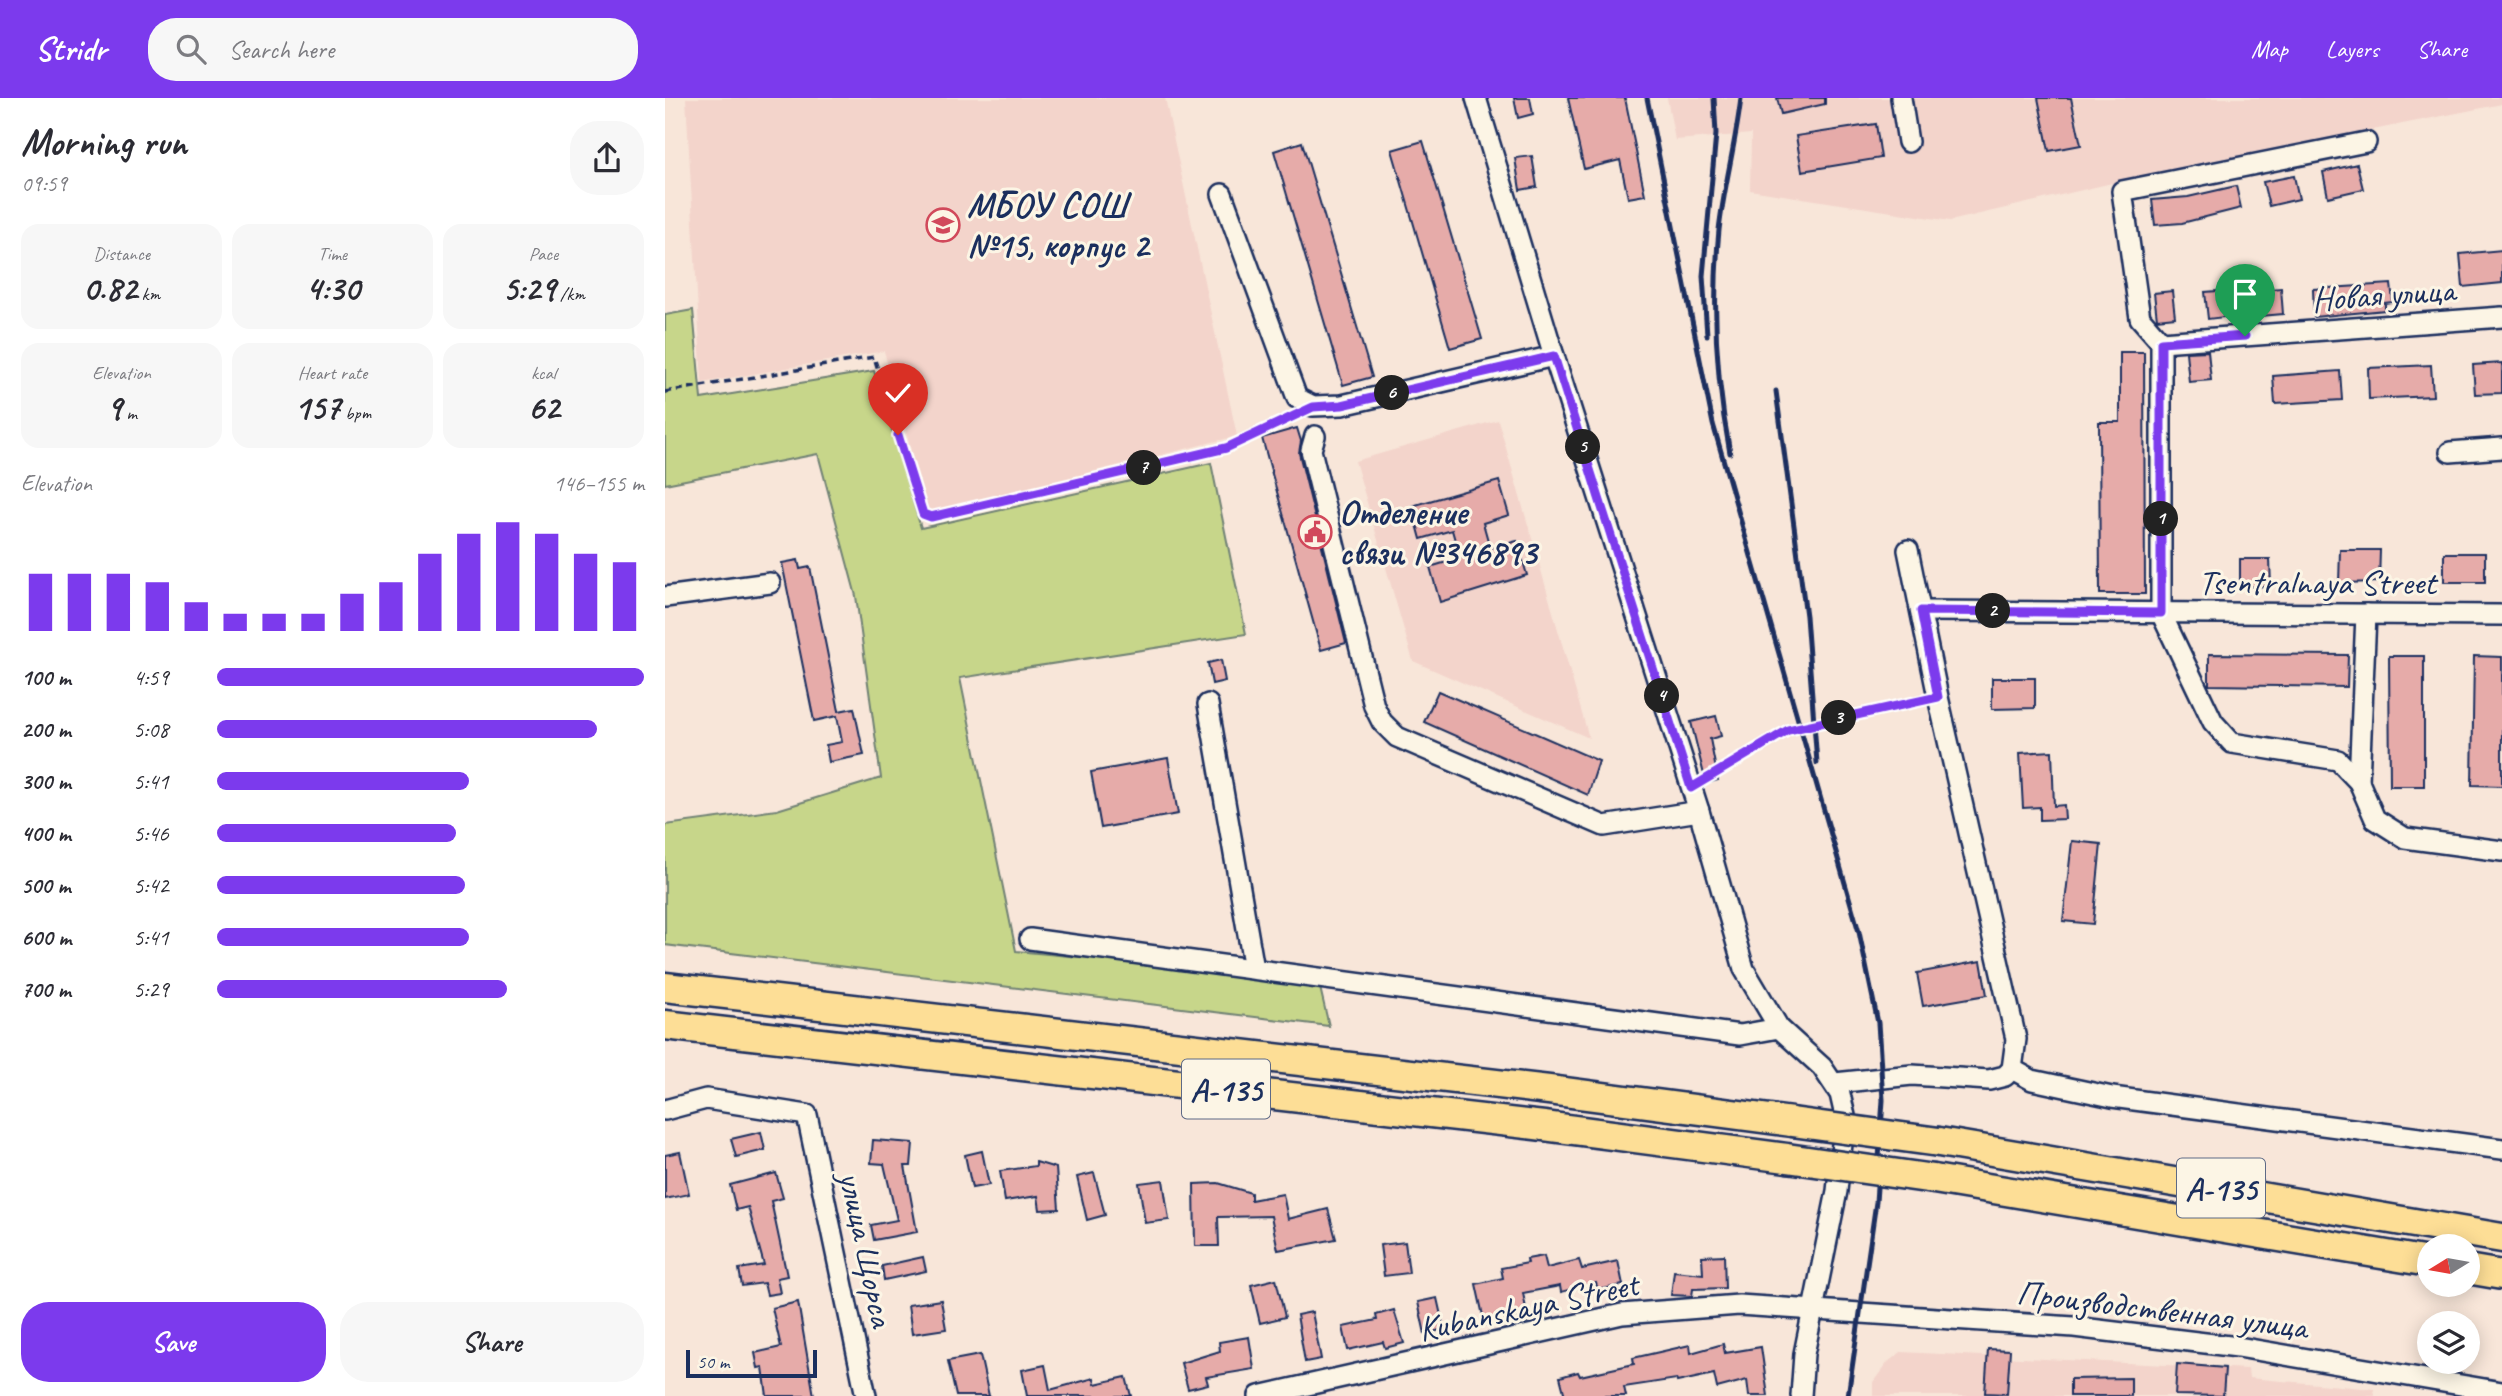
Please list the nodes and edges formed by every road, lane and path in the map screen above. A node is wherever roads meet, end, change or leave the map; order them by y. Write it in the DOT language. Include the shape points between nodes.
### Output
graph roads {
  1 [pos="1476,98"];
  2 [pos="1901,98"];
  3 [pos="1908,142"];
  4 [pos="2366,142"];
  5 [pos="1221,194"];
  6 [pos="2502,317"];
  7 [pos="2161,342"];
  8 [pos="1554,356"];
  9 [pos="665,392"];
  10 [pos="1313,407"];
  11 [pos="1315,436"];
  12 [pos="2502,448"];
  13 [pos="2450,452"];
  14 [pos="1908,550"];
  15 [pos="770,583"];
  16 [pos="665,597"];
  17 [pos="1921,611"];
  18 [pos="2161,613"];
  19 [pos="2366,614"];
  20 [pos="2502,615"];
  21 [pos="1938,697"];
  22 [pos="1208,704"];
  23 [pos="2359,782"];
  24 [pos="1691,788"];
  25 [pos="1699,811"];
  26 [pos="2502,852"];
  27 [pos="1030,939"];
  28 [pos="1254,969"];
  29 [pos="665,976"];
  30 [pos="665,987"];
  31 [pos="727,994"];
  32 [pos="665,1024"];
  33 [pos="1779,1028"];
  34 [pos="2012,1069"];
  35 [pos="1835,1083"];
  36 [pos="665,1110"];
  37 [pos="2502,1149"];
  38 [pos="2502,1238"];
  39 [pos="2417,1260"];
  40 [pos="2480,1271"];
  41 [pos="2502,1275"];
  42 [pos="1813,1311"];
  43 [pos="2502,1392"];
  44 [pos="866,1396"];
  45 [pos="1259,1396"];
  46 [pos="1801,1396"];
  1 -- 8 [label="street"];
  2 -- 3 [label="street"];
  4 -- 7 [label="street" via="2122,191 2140,318"];
  5 -- 10 [label="street" via="1297,398"];
  6 -- 7 [label="street, Новая улица"];
  7 -- 18 [label="street"];
  8 -- 10 [label="street" via="1342,405"];
  8 -- 24 [label="street"];
  9 -- 10 [label="path" via="874,356 923,514 931,517 1226,448"];
  11 -- 25 [label="street" via="1311,450 1374,706 1397,737 1604,826"];
  12 -- 13 [label="street"];
  14 -- 17 [label="street"];
  15 -- 16 [label="street"];
  17 -- 18 [label="street, Tsentralnaya Street"];
  17 -- 21 [label="street"];
  18 -- 19 [label="street, Tsentralnaya Street"];
  18 -- 23 [label="street" via="2213,722 2232,743 2338,760"];
  19 -- 20 [label="street, Tsentralnaya Street"];
  19 -- 23 [label="street"];
  21 -- 24 [label="path" via="1788,730"];
  21 -- 34 [label="street" via="2016,1039"];
  22 -- 28 [label="street"];
  23 -- 26 [label="street" via="2375,819 2405,838"];
  24 -- 25 [label="street"];
  25 -- 33 [label="street" via="1744,969"];
  27 -- 28 [label="street"];
  28 -- 33 [label="street" via="1740,1035"];
  29 -- 31 [label="street" via="708,981"];
  30 -- 31 [label="highway, А-135"];
  31 -- 38 [label="highway, А-135, bridge" via="1549,1090 1939,1142"];
  32 -- 39 [label="highway, А-135, bridge" via="1787,1158"];
  33 -- 35 [label="street"];
  34 -- 35 [label="street" via="1989,1080 1912,1075"];
  34 -- 37 [label="street" via="2032,1080 2112,1097"];
  35 -- 42 [label="street" via="1845,1116 1837,1191"];
  36 -- 44 [label="street, улица Щорса" via="706,1099 807,1115"];
  40 -- 41 [label="highway"];
  42 -- 43 [label="street, Производственная улица" via="2101,1330 2238,1347"];
  42 -- 45 [label="street, Kubanskaya Street" via="1739,1305 1622,1314"];
  42 -- 46 [label="street"];
}
